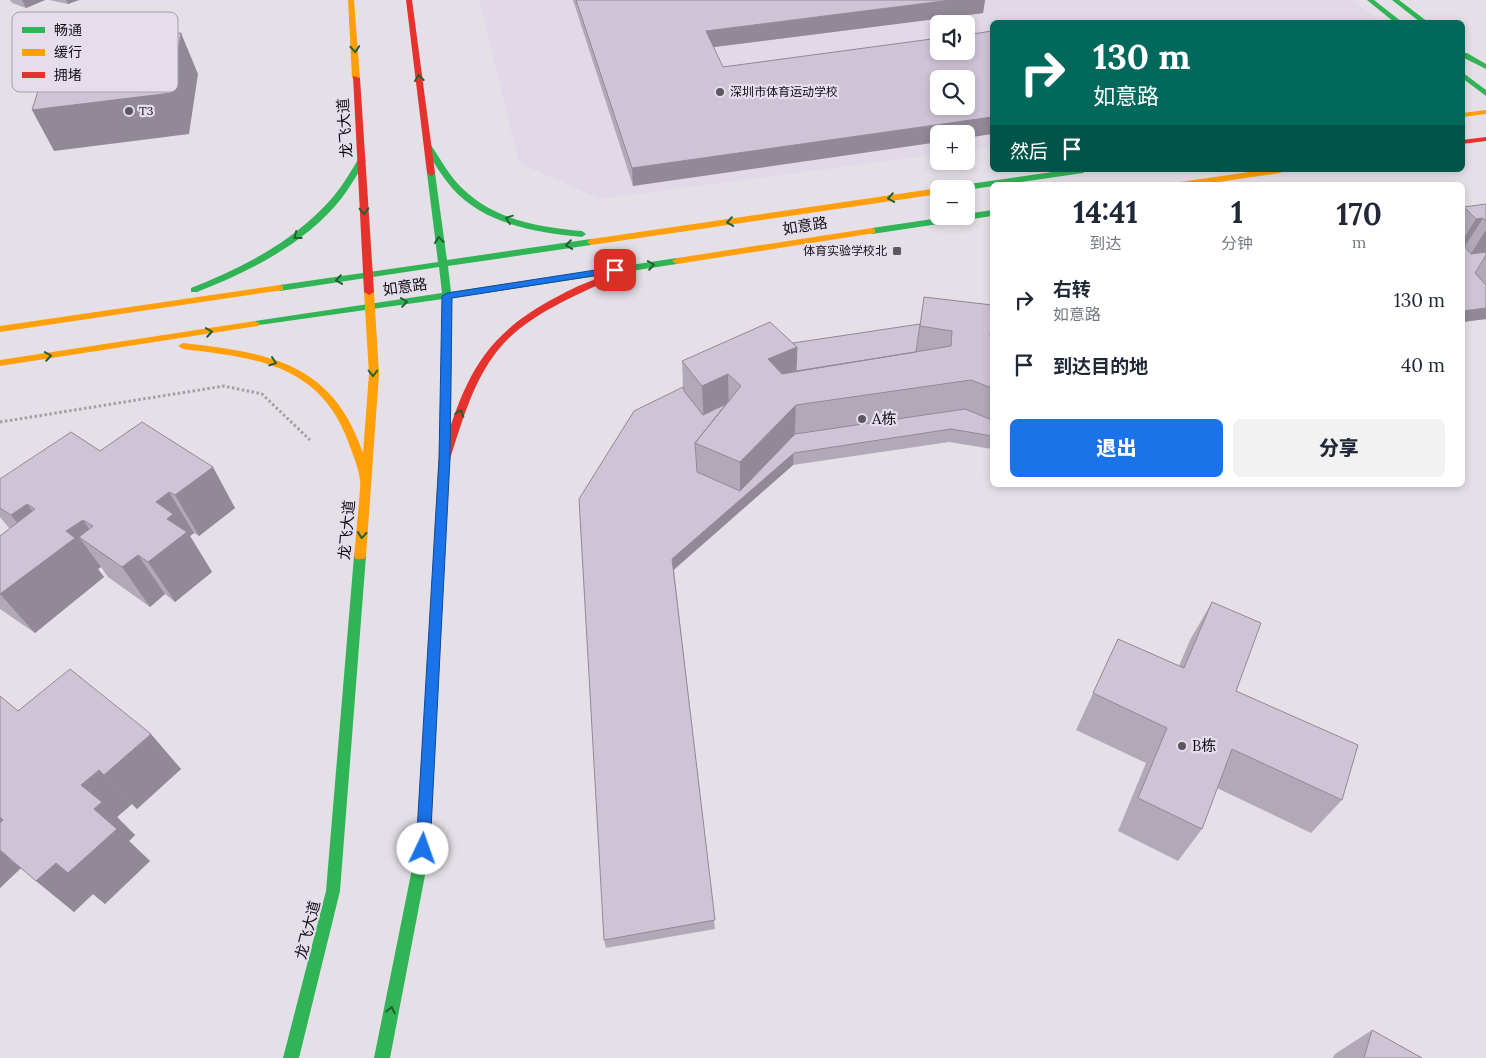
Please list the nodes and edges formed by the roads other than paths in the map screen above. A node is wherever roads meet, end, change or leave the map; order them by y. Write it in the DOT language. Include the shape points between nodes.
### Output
graph roads {
  1 [pos="351,0"];
  2 [pos="409,0"];
  3 [pos="1370,0"];
  4 [pos="1395,0"];
  5 [pos="1395,20"];
  6 [pos="1421,20"];
  7 [pos="1465,55"];
  8 [pos="1465,56"];
  9 [pos="1486,67"];
  10 [pos="1486,72"];
  11 [pos="1465,76"];
  12 [pos="1486,94"];
  13 [pos="1486,112"];
  14 [pos="1465,115"];
  15 [pos="1486,139"];
  16 [pos="1465,142"];
  17 [pos="428,147"];
  18 [pos="1465,148"];
  19 [pos="1486,150"];
  20 [pos="362,160"];
  21 [pos="1070,172"];
  22 [pos="1267,172"];
  23 [pos="1003,182"];
  24 [pos="1200,182"];
  25 [pos="990,184"];
  26 [pos="975,186"];
  27 [pos="930,192"];
  28 [pos="990,213"];
  29 [pos="626,237"];
  30 [pos="442,264"];
  31 [pos="633,268"];
  32 [pos="367,275"];
  33 [pos="447,296"];
  34 [pos="149,307"];
  35 [pos="369,307"];
  36 [pos="0,329"];
  37 [pos="121,345"];
  38 [pos="0,363"];
  39 [pos="444,459"];
  40 [pos="366,480"];
  41 [pos="291,1058"];
  42 [pos="382,1058"];
  1 -- 20 [label="main road, 龙飞大道, one-way"];
  17 -- 2 [label="main road, one-way"];
  3 -- 5 [label="main road"];
  4 -- 6 [label="main road"];
  7 -- 9 [label="main road"];
  8 -- 10 [label="main road"];
  11 -- 12 [label="main road"];
  13 -- 14 [label="main road"];
  15 -- 16 [label="main road"];
  29 -- 17 [label="main road, one-way" via="559,232 492,213 461,193"];
  30 -- 17 [label="main road, one-way"];
  18 -- 19 [label="main road"];
  20 -- 32 [label="main road, 龙飞大道, one-way"];
  20 -- 34 [label="main road, one-way" via="335,200 274,254 221,280"];
  21 -- 23 [label="main road"];
  22 -- 24 [label="main road"];
  25 -- 26 [label="main road"];
  27 -- 29 [label="main road, 如意路, one-way"];
  31 -- 28 [label="main road, 如意路, one-way"];
  29 -- 30 [label="main road, 如意路, one-way"];
  30 -- 32 [label="main road, 如意路"];
  30 -- 33 [label="main road"];
  31 -- 33 [label="main road, 如意路"];
  39 -- 31 [label="main road, one-way" via="463,404 483,361 507,333 580,289"];
  32 -- 34 [label="main road, 如意路, one-way"];
  32 -- 35 [label="main road, 龙飞大道"];
  35 -- 33 [label="main road, 如意路, one-way"];
  33 -- 39 [label="main road"];
  34 -- 36 [label="main road, 如意路"];
  37 -- 35 [label="main road, 如意路, one-way"];
  35 -- 40 [label="main road, 龙飞大道, one-way" via="374,374"];
  38 -- 37 [label="main road, 如意路, one-way"];
  37 -- 40 [label="main road, one-way" via="195,346 250,354 295,369 322,390 348,429"];
  42 -- 39 [label="main road, one-way" via="423,849"];
  40 -- 41 [label="main road, 龙飞大道, one-way" via="333,891"];
}
